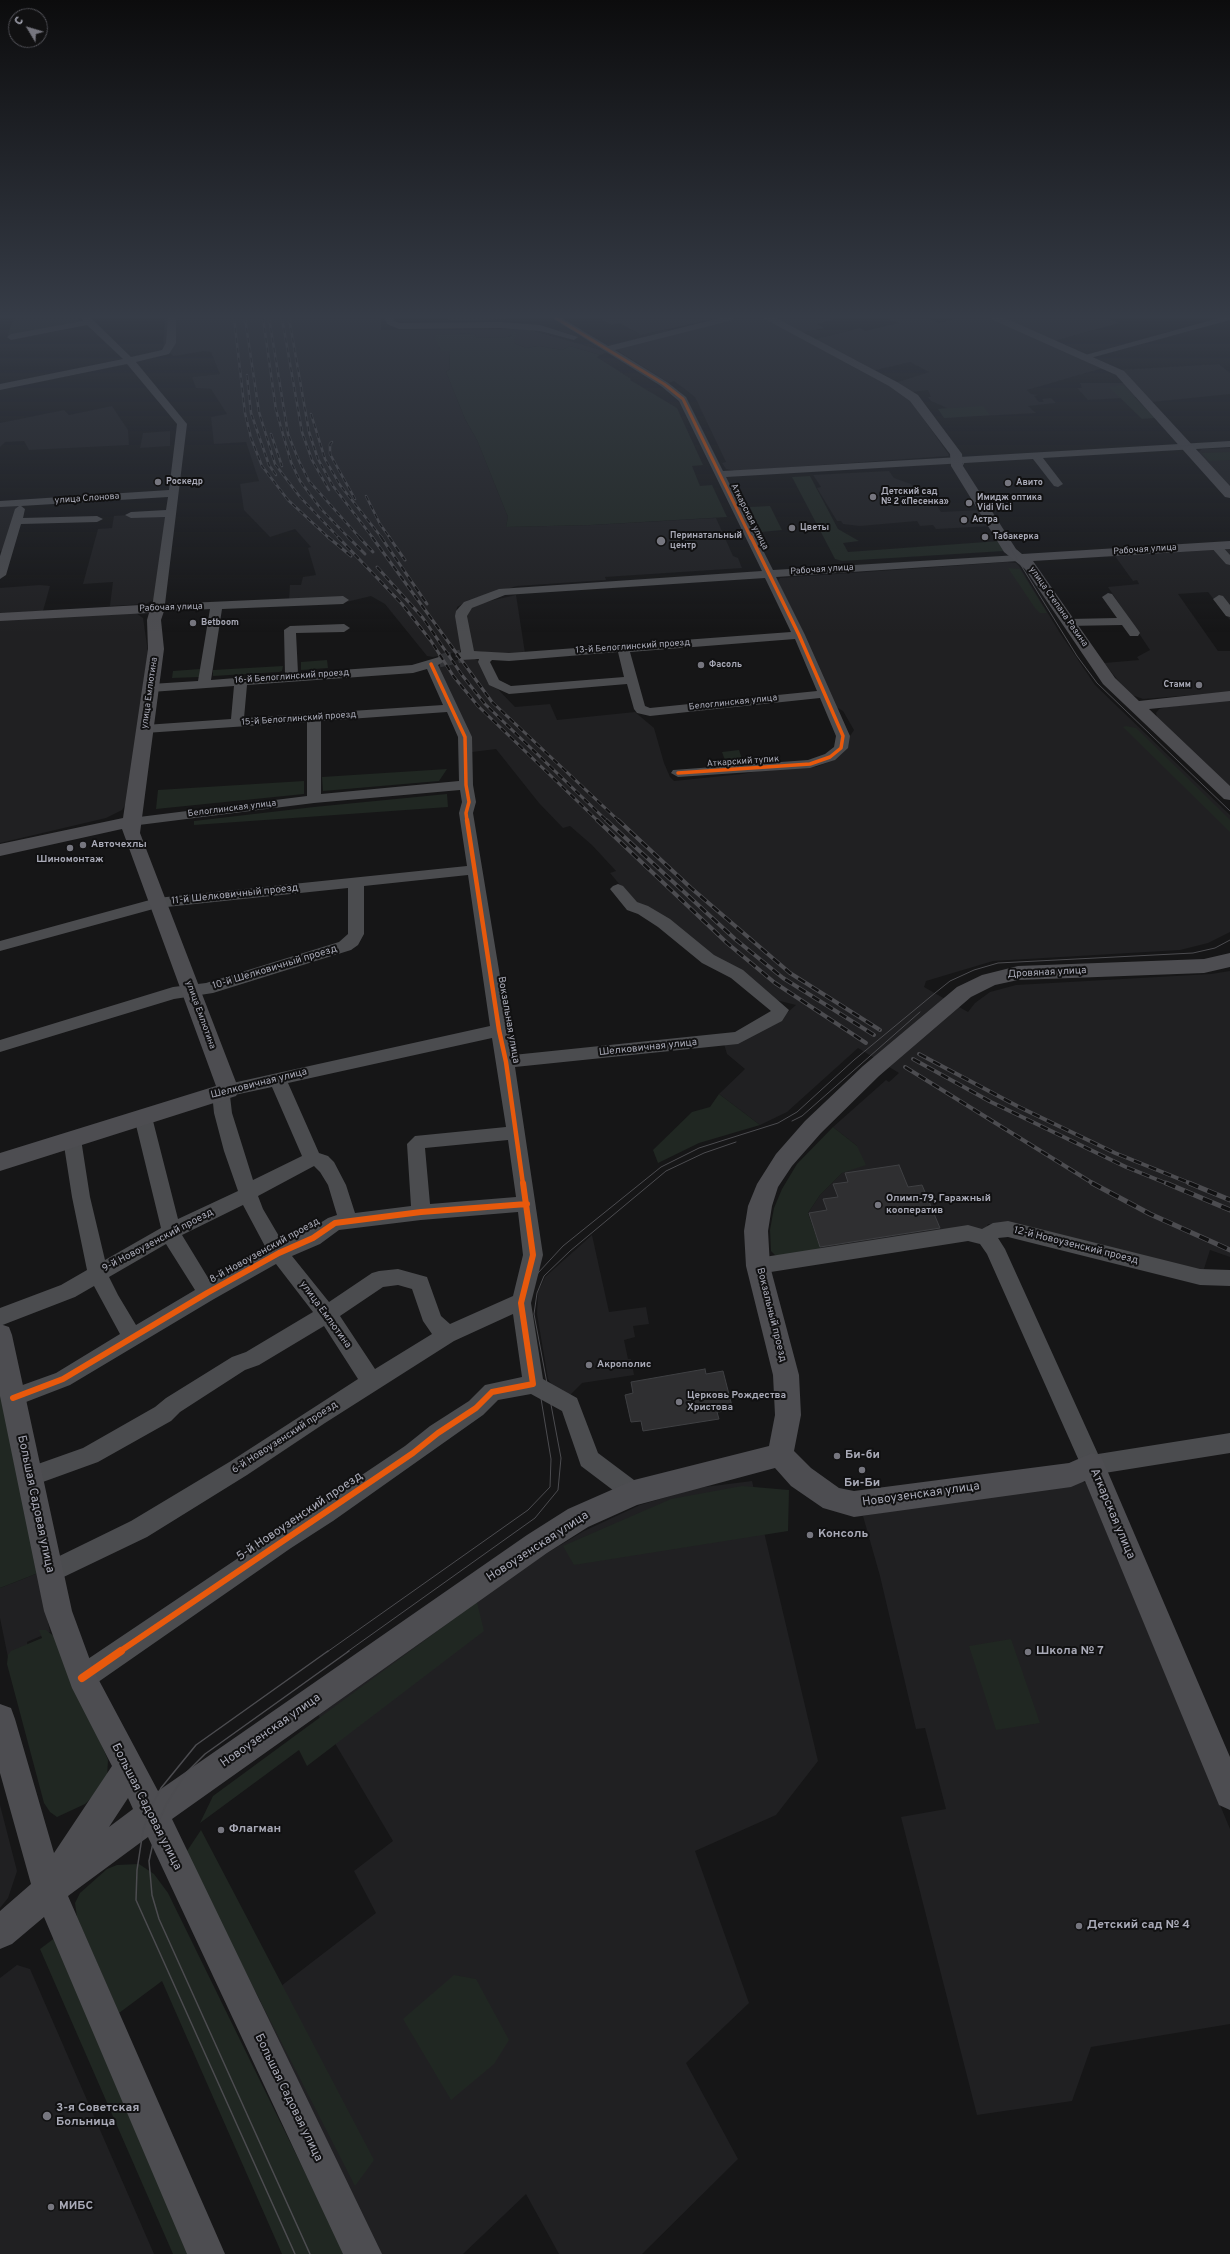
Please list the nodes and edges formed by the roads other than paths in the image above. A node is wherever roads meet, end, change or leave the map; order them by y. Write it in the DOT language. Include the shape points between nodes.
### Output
graph roads {
  1 [pos="181,423"];
  2 [pos="694,423"];
  3 [pos="931,423"];
  4 [pos="1166,423"];
  5 [pos="1230,444"];
  6 [pos="1188,446"];
  7 [pos="1035,455"];
  8 [pos="958,460"];
  9 [pos="719,474"];
  10 [pos="1058,484"];
  11 [pos="173,493"];
  12 [pos="1230,494"];
  13 [pos="21,503"];
  14 [pos="0,504"];
  15 [pos="171,513"];
  16 [pos="131,515"];
  17 [pos="97,519"];
  18 [pos="16,521"];
  19 [pos="1230,545"];
  20 [pos="1216,546"];
  21 [pos="3,552"];
  22 [pos="1018,558"];
  23 [pos="1230,562"];
  24 [pos="769,574"];
  25 [pos="0,575"];
  26 [pos="1108,597"];
  27 [pos="1225,598"];
  28 [pos="343,600"];
  29 [pos="216,607"];
  30 [pos="158,608"];
  31 [pos="1230,613"];
  32 [pos="0,618"];
  33 [pos="1125,621"];
  34 [pos="1070,623"];
  35 [pos="344,628"];
  36 [pos="1134,634"];
  37 [pos="799,635"];
  38 [pos="623,648"];
  39 [pos="465,655"];
  40 [pos="487,656"];
  41 [pos="435,662"];
  42 [pos="292,677"];
  43 [pos="631,680"];
  44 [pos="241,681"];
  45 [pos="204,684"];
  46 [pos="151,688"];
  47 [pos="823,694"];
  48 [pos="1230,696"];
  49 [pos="1135,706"];
  50 [pos="452,708"];
  51 [pos="314,718"];
  52 [pos="237,723"];
  53 [pos="145,729"];
  54 [pos="843,736"];
  55 [pos="678,773"];
  56 [pos="466,785"];
  57 [pos="1230,795"];
  58 [pos="314,799"];
  59 [pos="131,822"];
  60 [pos="0,850"];
  61 [pos="474,870"];
  62 [pos="356,882"];
  63 [pos="618,889"];
  64 [pos="157,903"];
  65 [pos="0,946"];
  66 [pos="1230,960"];
  67 [pos="191,991"];
  68 [pos="499,1030"];
  69 [pos="0,1046"];
  70 [pos="506,1062"];
  71 [pos="871,1071"];
  72 [pos="278,1079"];
  73 [pos="224,1091"];
  74 [pos="142,1117"];
  75 [pos="515,1133"];
  76 [pos="72,1140"];
  77 [pos="312,1159"];
  78 [pos="0,1162"];
  79 [pos="248,1194"];
  80 [pos="527,1204"];
  81 [pos="421,1212"];
  82 [pos="348,1220"];
  83 [pos="172,1233"];
  84 [pos="986,1238"];
  85 [pos="279,1253"];
  86 [pos="758,1266"];
  87 [pos="98,1274"];
  88 [pos="1230,1278"];
  89 [pos="207,1294"];
  90 [pos="522,1303"];
  91 [pos="327,1314"];
  92 [pos="0,1317"];
  93 [pos="0,1335"];
  94 [pos="447,1335"];
  95 [pos="133,1336"];
  96 [pos="372,1382"];
  97 [pos="533,1384"];
  98 [pos="13,1398"];
  99 [pos="1230,1443"];
  100 [pos="780,1455"];
  101 [pos="1092,1466"];
  102 [pos="29,1477"];
  103 [pos="634,1493"];
  104 [pos="49,1573"];
  105 [pos="82,1678"];
  106 [pos="0,1719"];
  107 [pos="128,1769"];
  108 [pos="1230,1794"];
  109 [pos="153,1814"];
  110 [pos="49,1890"];
  111 [pos="0,1932"];
  112 [pos="206,2254"];
  113 [pos="362,2254"];
  1 -- 11 [label="street, улица Емлютина"];
  2 -- 9 [label="street, Аткарская улица"];
  3 -- 8 [label="main road, улица Степана Разина"];
  4 -- 6 [label="main road"];
  5 -- 6 [label="street"];
  6 -- 7 [label="street"];
  6 -- 12 [label="main road"];
  7 -- 8 [label="street"];
  7 -- 10 [label="street"];
  8 -- 9 [label="street"];
  8 -- 22 [label="main road, улица Степана Разина" via="956,465 965,480 1011,552"];
  9 -- 24 [label="street, Аткарская улица"];
  11 -- 13 [label="street, улица Слонова"];
  11 -- 15 [label="street, улица Емлютина"];
  13 -- 14 [label="street, улица Слонова"];
  13 -- 18 [label="street"];
  15 -- 16 [label="street"];
  15 -- 30 [label="street, улица Емлютина"];
  17 -- 18 [label="street"];
  18 -- 21 [label="street"];
  19 -- 20 [label="main road, Рабочая улица"];
  20 -- 22 [label="main road, Рабочая улица"];
  20 -- 23 [label="street"];
  21 -- 25 [label="street"];
  22 -- 24 [label="street, Рабочая улица"];
  22 -- 34 [label="main road, улица Степана Разина" via="1030,566"];
  24 -- 37 [label="street, Аткарская улица"];
  24 -- 39 [label="street, Рабочая улица" via="503,592 468,605 462,611"];
  26 -- 33 [label="street"];
  27 -- 31 [label="street"];
  28 -- 29 [label="street, Рабочая улица"];
  29 -- 30 [label="street, Рабочая улица"];
  29 -- 45 [label="street"];
  30 -- 32 [label="main road, Рабочая улица"];
  30 -- 46 [label="main road, улица Емлютина" via="154,620 156,649"];
  33 -- 34 [label="street"];
  33 -- 36 [label="street"];
  34 -- 49 [label="main road, улица Степана Разина" via="1109,680"];
  35 -- 42 [label="street" via="290,630"];
  37 -- 38 [label="street, 13-й Белоглинский проезд"];
  37 -- 47 [label="street, Аткарская улица"];
  38 -- 40 [label="street, 13-й Белоглинский проезд" via="509,657"];
  38 -- 43 [label="street"];
  39 -- 40 [label="street, 13-й Белоглинский проезд"];
  40 -- 43 [label="street" via="484,662 494,682 509,690"];
  41 -- 42 [label="street, 16-й Белоглинский проезд" via="413,669"];
  41 -- 50 [label="street, Вокзальная улица"];
  42 -- 44 [label="street, 16-й Белоглинский проезд"];
  43 -- 47 [label="street, Белоглинская улица" via="638,706 650,712"];
  44 -- 45 [label="street, 16-й Белоглинский проезд"];
  44 -- 52 [label="street"];
  45 -- 46 [label="street, 16-й Белоглинский проезд"];
  46 -- 53 [label="main road, улица Емлютина"];
  47 -- 54 [label="street, Аткарская улица"];
  48 -- 49 [label="main road"];
  49 -- 57 [label="main road, улица Степана Разина"];
  50 -- 51 [label="street, 15-й Белоглинский проезд"];
  50 -- 56 [label="street, Вокзальная улица" via="465,737"];
  51 -- 52 [label="street, 15-й Белоглинский проезд"];
  51 -- 58 [label="street"];
  52 -- 53 [label="street, 15-й Белоглинский проезд"];
  53 -- 59 [label="main road, улица Емлютина"];
  54 -- 55 [label="street, Аткарский тупик" via="841,748 830,757 810,764"];
  56 -- 58 [label="street, Белоглинская улица"];
  56 -- 61 [label="street, Вокзальная улица" via="469,802 466,813"];
  58 -- 59 [label="street, Белоглинская улица"];
  59 -- 60 [label="main road, Белоглинская улица"];
  59 -- 64 [label="main road, улица Емлютина" via="131,832"];
  61 -- 62 [label="street, 11-й Шелковичный проезд"];
  61 -- 68 [label="street, Вокзальная улица"];
  62 -- 64 [label="street, 11-й Шелковичный проезд"];
  62 -- 67 [label="street, 10-й Шелковичный проезд" via="356,934 345,946 207,989"];
  63 -- 70 [label="street, Шелковичная улица" via="632,906 664,924 708,959 737,974 781,1010 776,1017 738,1038"];
  64 -- 65 [label="street, 11-й Шелковичный проезд"];
  64 -- 67 [label="main road, улица Емлютина"];
  66 -- 71 [label="main road, Дровяная улица" via="1204,966 1010,974 978,985 952,1002"];
  67 -- 69 [label="street, 10-й Шелковичный проезд" via="173,993"];
  67 -- 73 [label="main road, улица Емлютина"];
  68 -- 70 [label="street, Вокзальная улица"];
  68 -- 72 [label="street, Шелковичная улица"];
  70 -- 75 [label="street, Вокзальная улица"];
  71 -- 86 [label="main road, Вокзальный проезд" via="813,1127 784,1160 768,1184 760,1206 756,1231"];
  72 -- 73 [label="street, Шелковичная улица"];
  72 -- 77 [label="street"];
  73 -- 74 [label="main road, Шелковичная улица"];
  73 -- 79 [label="street, улица Емлютина" via="223,1113"];
  74 -- 76 [label="main road, Шелковичная улица"];
  74 -- 83 [label="street"];
  75 -- 80 [label="street, Вокзальная улица"];
  75 -- 81 [label="street" via="421,1141 416,1144"];
  76 -- 78 [label="main road, Шелковичная улица"];
  76 -- 87 [label="street" via="81,1197"];
  77 -- 79 [label="street, 9-й Новоузенский проезд"];
  77 -- 82 [label="street" via="321,1162 334,1179"];
  79 -- 83 [label="street, 9-й Новоузенский проезд"];
  79 -- 85 [label="street, улица Емлютина" via="254,1211"];
  80 -- 81 [label="street, 8-й Новоузенский проезд"];
  80 -- 90 [label="street, Вокзальная улица" via="532,1255"];
  81 -- 82 [label="street, 8-й Новоузенский проезд"];
  82 -- 85 [label="street, 8-й Новоузенский проезд" via="335,1223 313,1238"];
  83 -- 87 [label="street, 9-й Новоузенский проезд"];
  83 -- 89 [label="street"];
  84 -- 86 [label="street" via="968,1233"];
  84 -- 88 [label="street, 12-й Новоузенский проезд" via="993,1231 1008,1229 1200,1277"];
  84 -- 101 [label="street, Аткарская улица" via="996,1249"];
  85 -- 89 [label="street, 8-й Новоузенский проезд"];
  85 -- 91 [label="street, улица Емлютина"];
  86 -- 100 [label="main road, Вокзальный проезд" via="786,1375 788,1415"];
  87 -- 92 [label="street, 9-й Новоузенский проезд" via="68,1291"];
  87 -- 95 [label="street" via="110,1300"];
  89 -- 95 [label="street, 8-й Новоузенский проезд"];
  90 -- 94 [label="street, 6-й Новоузенский проезд" via="512,1305"];
  90 -- 97 [label="street, Вокзальная улица"];
  91 -- 94 [label="street" via="379,1279 398,1277 420,1283 433,1321"];
  91 -- 96 [label="street, улица Емлютина"];
  91 -- 102 [label="street" via="252,1359 239,1363 163,1414 90,1455"];
  93 -- 98 [label="main road, Большая Садовая улица"];
  94 -- 96 [label="street, 6-й Новоузенский проезд"];
  95 -- 98 [label="street, 8-й Новоузенский проезд" via="63,1379"];
  96 -- 104 [label="street, 6-й Новоузенский проезд" via="240,1468 139,1529"];
  97 -- 103 [label="street" via="570,1405 589,1459"];
  97 -- 105 [label="street, 5-й Новоузенский проезд" via="492,1392 476,1408 325,1514"];
  98 -- 102 [label="main road, Большая Садовая улица"];
  99 -- 101 [label="street, Новоузенская улица"];
  100 -- 101 [label="main road, Новоузенская улица" via="801,1477 834,1499 854,1504 1071,1475"];
  100 -- 103 [label="main road, Новоузенская улица"];
  101 -- 108 [label="main road, Аткарская улица"];
  102 -- 104 [label="main road, Большая Садовая улица"];
  103 -- 109 [label="main road, Новоузенская улица" via="578,1518 538,1544"];
  104 -- 105 [label="main road, Большая Садовая улица" via="58,1611"];
  105 -- 107 [label="main road, Большая Садовая улица"];
  106 -- 110 [label="main road"];
  107 -- 109 [label="main road, Большая Садовая улица"];
  107 -- 110 [label="main road"];
  109 -- 110 [label="main road, Новоузенская улица"];
  109 -- 113 [label="main road, Большая Садовая улица"];
  110 -- 111 [label="main road, Новоузенская улица"];
  110 -- 112 [label="main road"];
}
